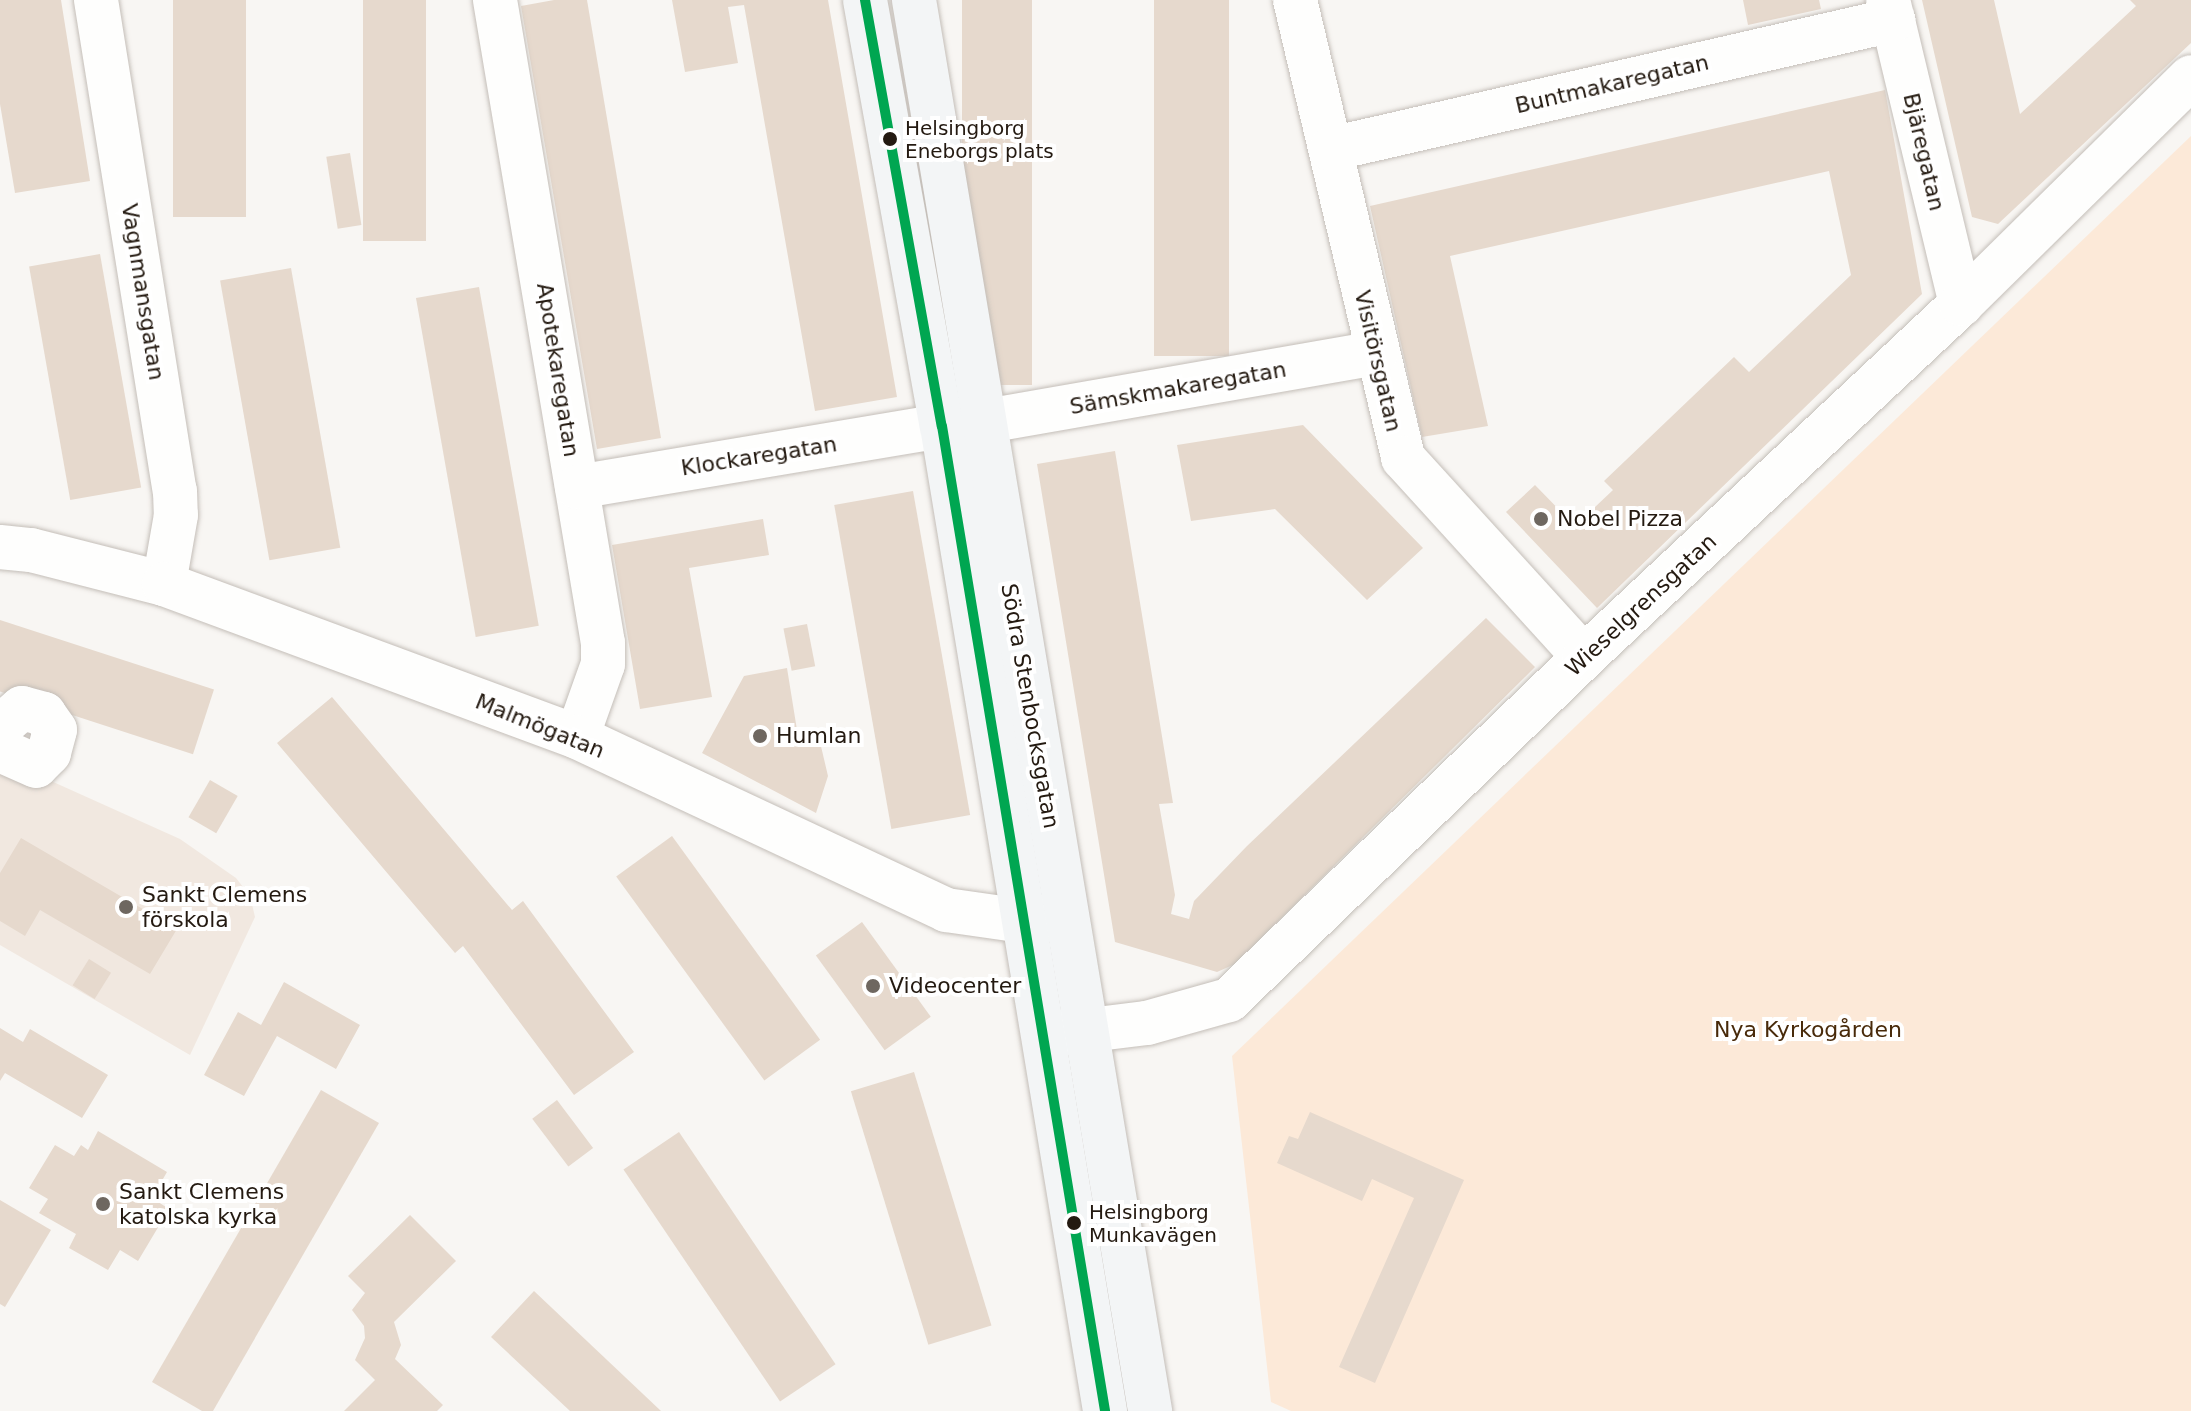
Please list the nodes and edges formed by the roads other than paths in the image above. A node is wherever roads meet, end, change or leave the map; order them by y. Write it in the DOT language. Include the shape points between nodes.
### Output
graph roads {
  1 [pos="96,0"];
  2 [pos="495,0"];
  3 [pos="865,0"];
  4 [pos="914,0"];
  5 [pos="1295,0"];
  6 [pos="1891,10"];
  7 [pos="2191,77"];
  8 [pos="1331,149"];
  9 [pos="1961,304"];
  10 [pos="1376,353"];
  11 [pos="961,424"];
  12 [pos="577,487"];
  13 [pos="0,547"];
  14 [pos="164,584"];
  15 [pos="1584,657"];
  16 [pos="0,727"];
  17 [pos="577,737"];
  18 [pos="0,750"];
  19 [pos="1070,919"];
  20 [pos="1023,921"];
  21 [pos="1088,1030"];
  22 [pos="1043,1036"];
  23 [pos="1100,1410"];
  24 [pos="1151,1411"];
  1 -- 14 [label="street, Vagnmansgatan" via="175,491"];
  2 -- 12 [label="street, Apotekaregatan"];
  3 -- 11 [label="main road, Södra Stenbocksgatan"];
  4 -- 11 [label="main road, Södra Stenbocksgatan"];
  5 -- 8 [label="street, Visitörsgatan"];
  6 -- 8 [label="street, Buntmakaregatan"];
  6 -- 9 [label="street, Bjäregatan"];
  7 -- 9 [label="street, Wieselgrensgatan"];
  8 -- 10 [label="street, Visitörsgatan"];
  9 -- 15 [label="street, Wieselgrensgatan"];
  10 -- 11 [label="street, Sämskmakaregatan"];
  10 -- 15 [label="street, Visitörsgatan" via="1395,439 1410,470"];
  11 -- 12 [label="street, Klockaregatan"];
  11 -- 19 [label="main road, Södra Stenbocksgatan"];
  11 -- 20 [label="main road, Södra Stenbocksgatan"];
  12 -- 17 [label="street, Apotekaregatan" via="603,643 603,664"];
  13 -- 14 [label="street, Malmögatan"];
  14 -- 17 [label="street, Malmögatan"];
  15 -- 21 [label="street, Wieselgrensgatan" via="1229,1000 1185,1015"];
  16 -- 18 [label="street" via="22,708 44,714 55,730 49,753 36,766"];
  17 -- 20 [label="street, Malmögatan" via="902,893 946,910"];
  19 -- 20 [label="street, Malmögatan"];
  19 -- 21 [label="main road, Södra Stenbocksgatan"];
  20 -- 22 [label="main road, Södra Stenbocksgatan"];
  21 -- 22 [label="street, Wieselgrensgatan"];
  21 -- 24 [label="main road, Södra Stenbocksgatan"];
  22 -- 23 [label="main road, Södra Stenbocksgatan"];
  23 -- 24 [label="street"];
}
